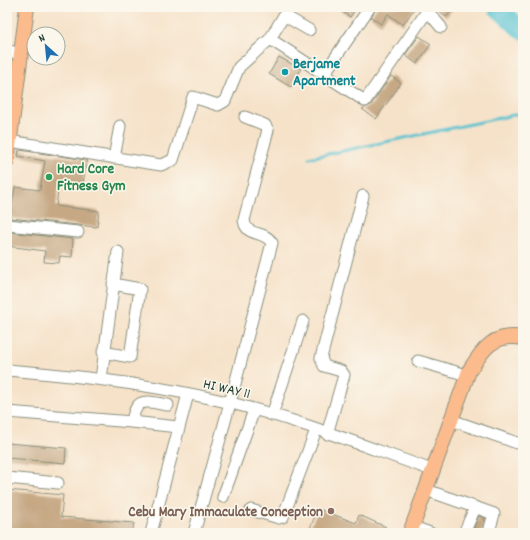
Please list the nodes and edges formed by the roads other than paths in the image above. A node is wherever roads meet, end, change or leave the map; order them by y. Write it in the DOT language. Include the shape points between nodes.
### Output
graph roads {
  1 [pos="27,7"];
  2 [pos="370,7"];
  3 [pos="426,9"];
  4 [pos="287,11"];
  5 [pos="441,27"];
  6 [pos="309,30"];
  7 [pos="270,39"];
  8 [pos="7,50"];
  9 [pos="21,55"];
  10 [pos="324,74"];
  11 [pos="11,98"];
  12 [pos="245,117"];
  13 [pos="120,126"];
  14 [pos="10,141"];
  15 [pos="114,158"];
  16 [pos="7,161"];
  17 [pos="363,196"];
  18 [pos="7,225"];
  19 [pos="78,232"];
  20 [pos="118,252"];
  21 [pos="112,284"];
  22 [pos="303,321"];
  23 [pos="523,338"];
  24 [pos="103,352"];
  25 [pos="418,361"];
  26 [pos="7,370"];
  27 [pos="467,375"];
  28 [pos="101,378"];
  29 [pos="188,394"];
  30 [pos="230,403"];
  31 [pos="168,405"];
  32 [pos="254,410"];
  33 [pos="7,412"];
  34 [pos="272,415"];
  35 [pos="451,420"];
  36 [pos="132,422"];
  37 [pos="178,427"];
  38 [pos="321,432"];
  39 [pos="523,445"];
  40 [pos="432,470"];
  41 [pos="7,478"];
  42 [pos="58,483"];
  43 [pos="426,490"];
  44 [pos="223,497"];
  45 [pos="474,508"];
  46 [pos="251,510"];
  47 [pos="411,530"];
  48 [pos="151,533"];
  49 [pos="194,533"];
  50 [pos="430,533"];
  51 [pos="464,533"];
  52 [pos="492,533"];
  1 -- 9 [label="main road"];
  2 -- 10 [label="street"];
  3 -- 5 [label="street"];
  3 -- 10 [label="street" via="365,101"];
  4 -- 6 [label="street"];
  4 -- 7 [label="street"];
  7 -- 10 [label="street"];
  7 -- 15 [label="street" via="239,67 221,105 193,97 173,160 161,165"];
  8 -- 9 [label="street"];
  9 -- 11 [label="main road"];
  11 -- 14 [label="main road"];
  12 -- 30 [label="street" via="265,125 268,132 244,220 245,226 249,231 266,236 272,243"];
  13 -- 15 [label="street"];
  14 -- 15 [label="street"];
  14 -- 16 [label="main road"];
  17 -- 38 [label="street" via="321,358 324,366 341,371 344,375"];
  18 -- 19 [label="street"];
  20 -- 21 [label="street"];
  21 -- 24 [label="street"];
  21 -- 24 [label="street" via="140,290 130,356"];
  22 -- 34 [label="street"];
  23 -- 27 [label="main road" via="509,336 496,340 485,348"];
  24 -- 28 [label="street"];
  25 -- 27 [label="street"];
  26 -- 28 [label="street, HI WAY 11"];
  27 -- 35 [label="main road"];
  28 -- 29 [label="street, HI WAY 11"];
  29 -- 30 [label="street, HI WAY 11"];
  29 -- 37 [label="street"];
  30 -- 32 [label="street, HI WAY 11"];
  30 -- 49 [label="street"];
  31 -- 36 [label="street" via="141,402 134,409"];
  32 -- 34 [label="street, HI WAY 11"];
  32 -- 44 [label="street"];
  33 -- 36 [label="street"];
  34 -- 38 [label="street, HI WAY 11"];
  35 -- 39 [label="street"];
  35 -- 40 [label="main road"];
  36 -- 37 [label="street"];
  37 -- 48 [label="street"];
  38 -- 40 [label="street, HI WAY 11"];
  38 -- 46 [label="street" via="284,517 279,518"];
  40 -- 43 [label="main road"];
  41 -- 42 [label="street"];
  43 -- 45 [label="street"];
  43 -- 47 [label="main road"];
  45 -- 51 [label="street"];
  45 -- 52 [label="street" via="494,514 490,528"];
  47 -- 50 [label="street"];
}
